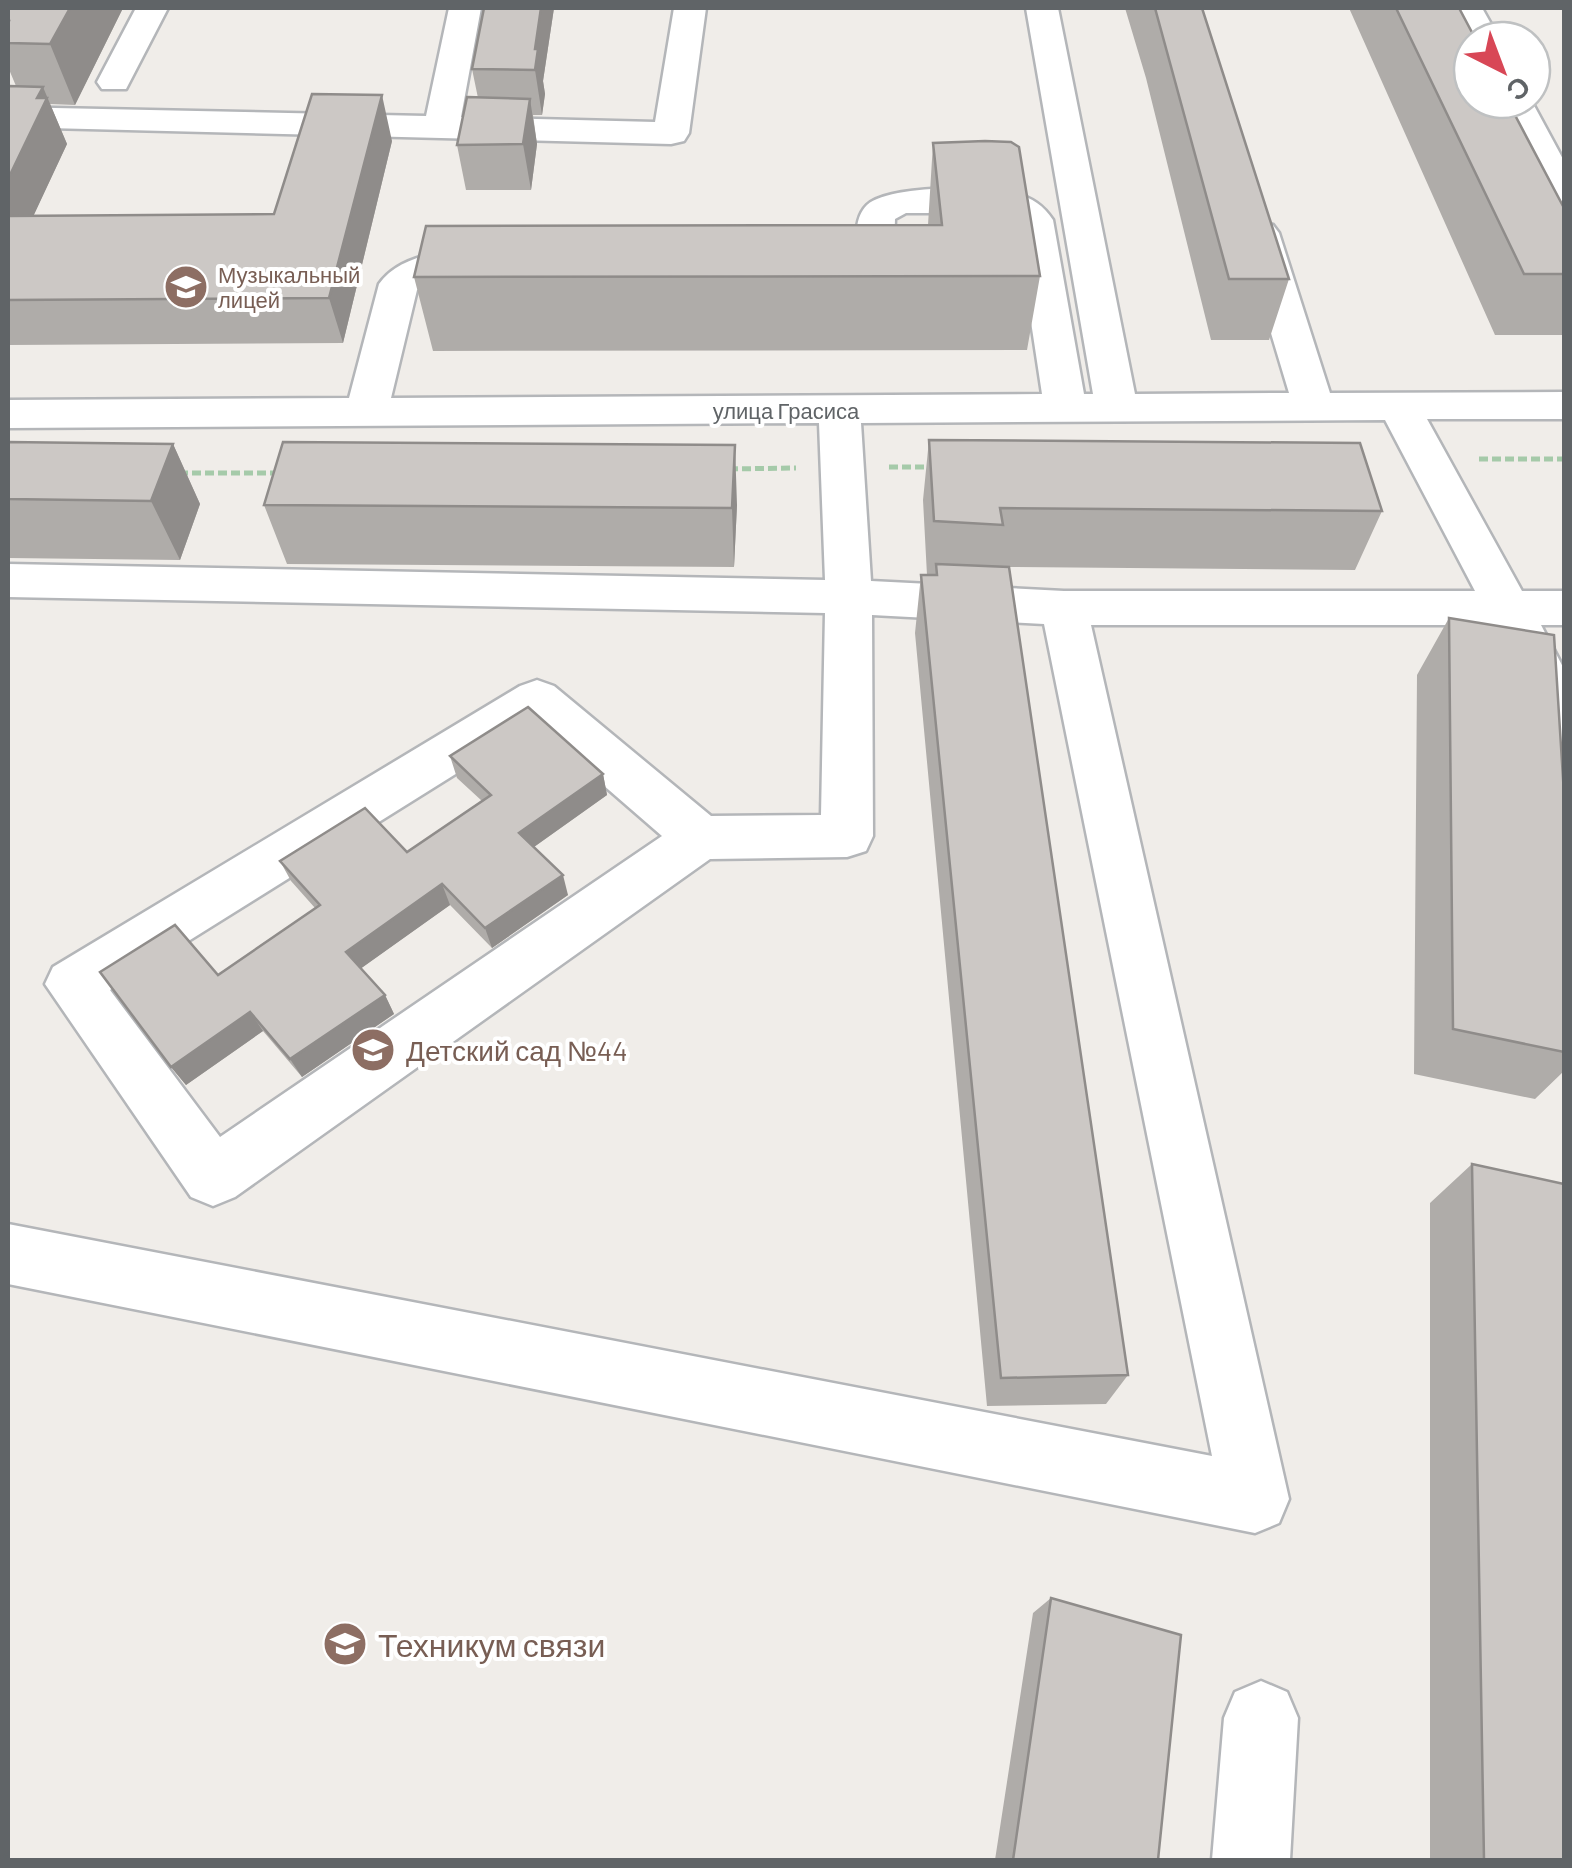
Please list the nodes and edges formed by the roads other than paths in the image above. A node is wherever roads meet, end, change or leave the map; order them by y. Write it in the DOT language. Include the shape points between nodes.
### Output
graph roads {
  1 [pos="152,8"];
  2 [pos="465,8"];
  3 [pos="690,8"];
  4 [pos="1042,8"];
  5 [pos="114,82"];
  6 [pos="8,117"];
  7 [pos="1525,120"];
  8 [pos="431,127"];
  9 [pos="412,165"];
  10 [pos="1564,194"];
  11 [pos="1249,198"];
  12 [pos="795,262"];
  13 [pos="520,263"];
  14 [pos="1399,406"];
  15 [pos="1564,406"];
  16 [pos="1314,407"];
  17 [pos="1065,408"];
  18 [pos="1117,408"];
  19 [pos="839,409"];
  20 [pos="367,412"];
  21 [pos="8,414"];
  22 [pos="8,580"];
  23 [pos="849,597"];
  24 [pos="1064,608"];
  25 [pos="1504,608"];
  26 [pos="1564,608"];
  27 [pos="1564,718"];
  28 [pos="700,838"];
  29 [pos="8,1254"];
  30 [pos="1261,1718"];
  31 [pos="1251,1860"];
  1 -- 5 [label="street"];
  2 -- 8 [label="street"];
  3 -- 8 [label="street" via="671,133"];
  4 -- 18 [label="street"];
  6 -- 8 [label="street"];
  7 -- 10 [label="street"];
  8 -- 9 [label="street"];
  11 -- 16 [label="street"];
  12 -- 17 [label="street" via="867,258 878,248 878,216 902,202 1006,202 1024,210 1034,220"];
  13 -- 20 [label="street" via="442,263 399,284"];
  14 -- 15 [label="street, улица Грасиса"];
  14 -- 16 [label="street, улица Грасиса"];
  14 -- 25 [label="street"];
  16 -- 18 [label="street, улица Грасиса"];
  17 -- 18 [label="street, улица Грасиса"];
  17 -- 19 [label="street, улица Грасиса"];
  19 -- 20 [label="street, улица Грасиса"];
  19 -- 23 [label="street"];
  20 -- 21 [label="street, улица Грасиса" via="100,398"];
  22 -- 23 [label="street"];
  23 -- 24 [label="street"];
  23 -- 28 [label="street" via="847,836"];
  24 -- 25 [label="street"];
  24 -- 29 [label="street" via="1255,1498"];
  25 -- 26 [label="street"];
  25 -- 27 [label="street"];
  28 -- 28 [label="street" via="213,1177 73,984 538,699"];
  30 -- 31 [label="street"];
}
